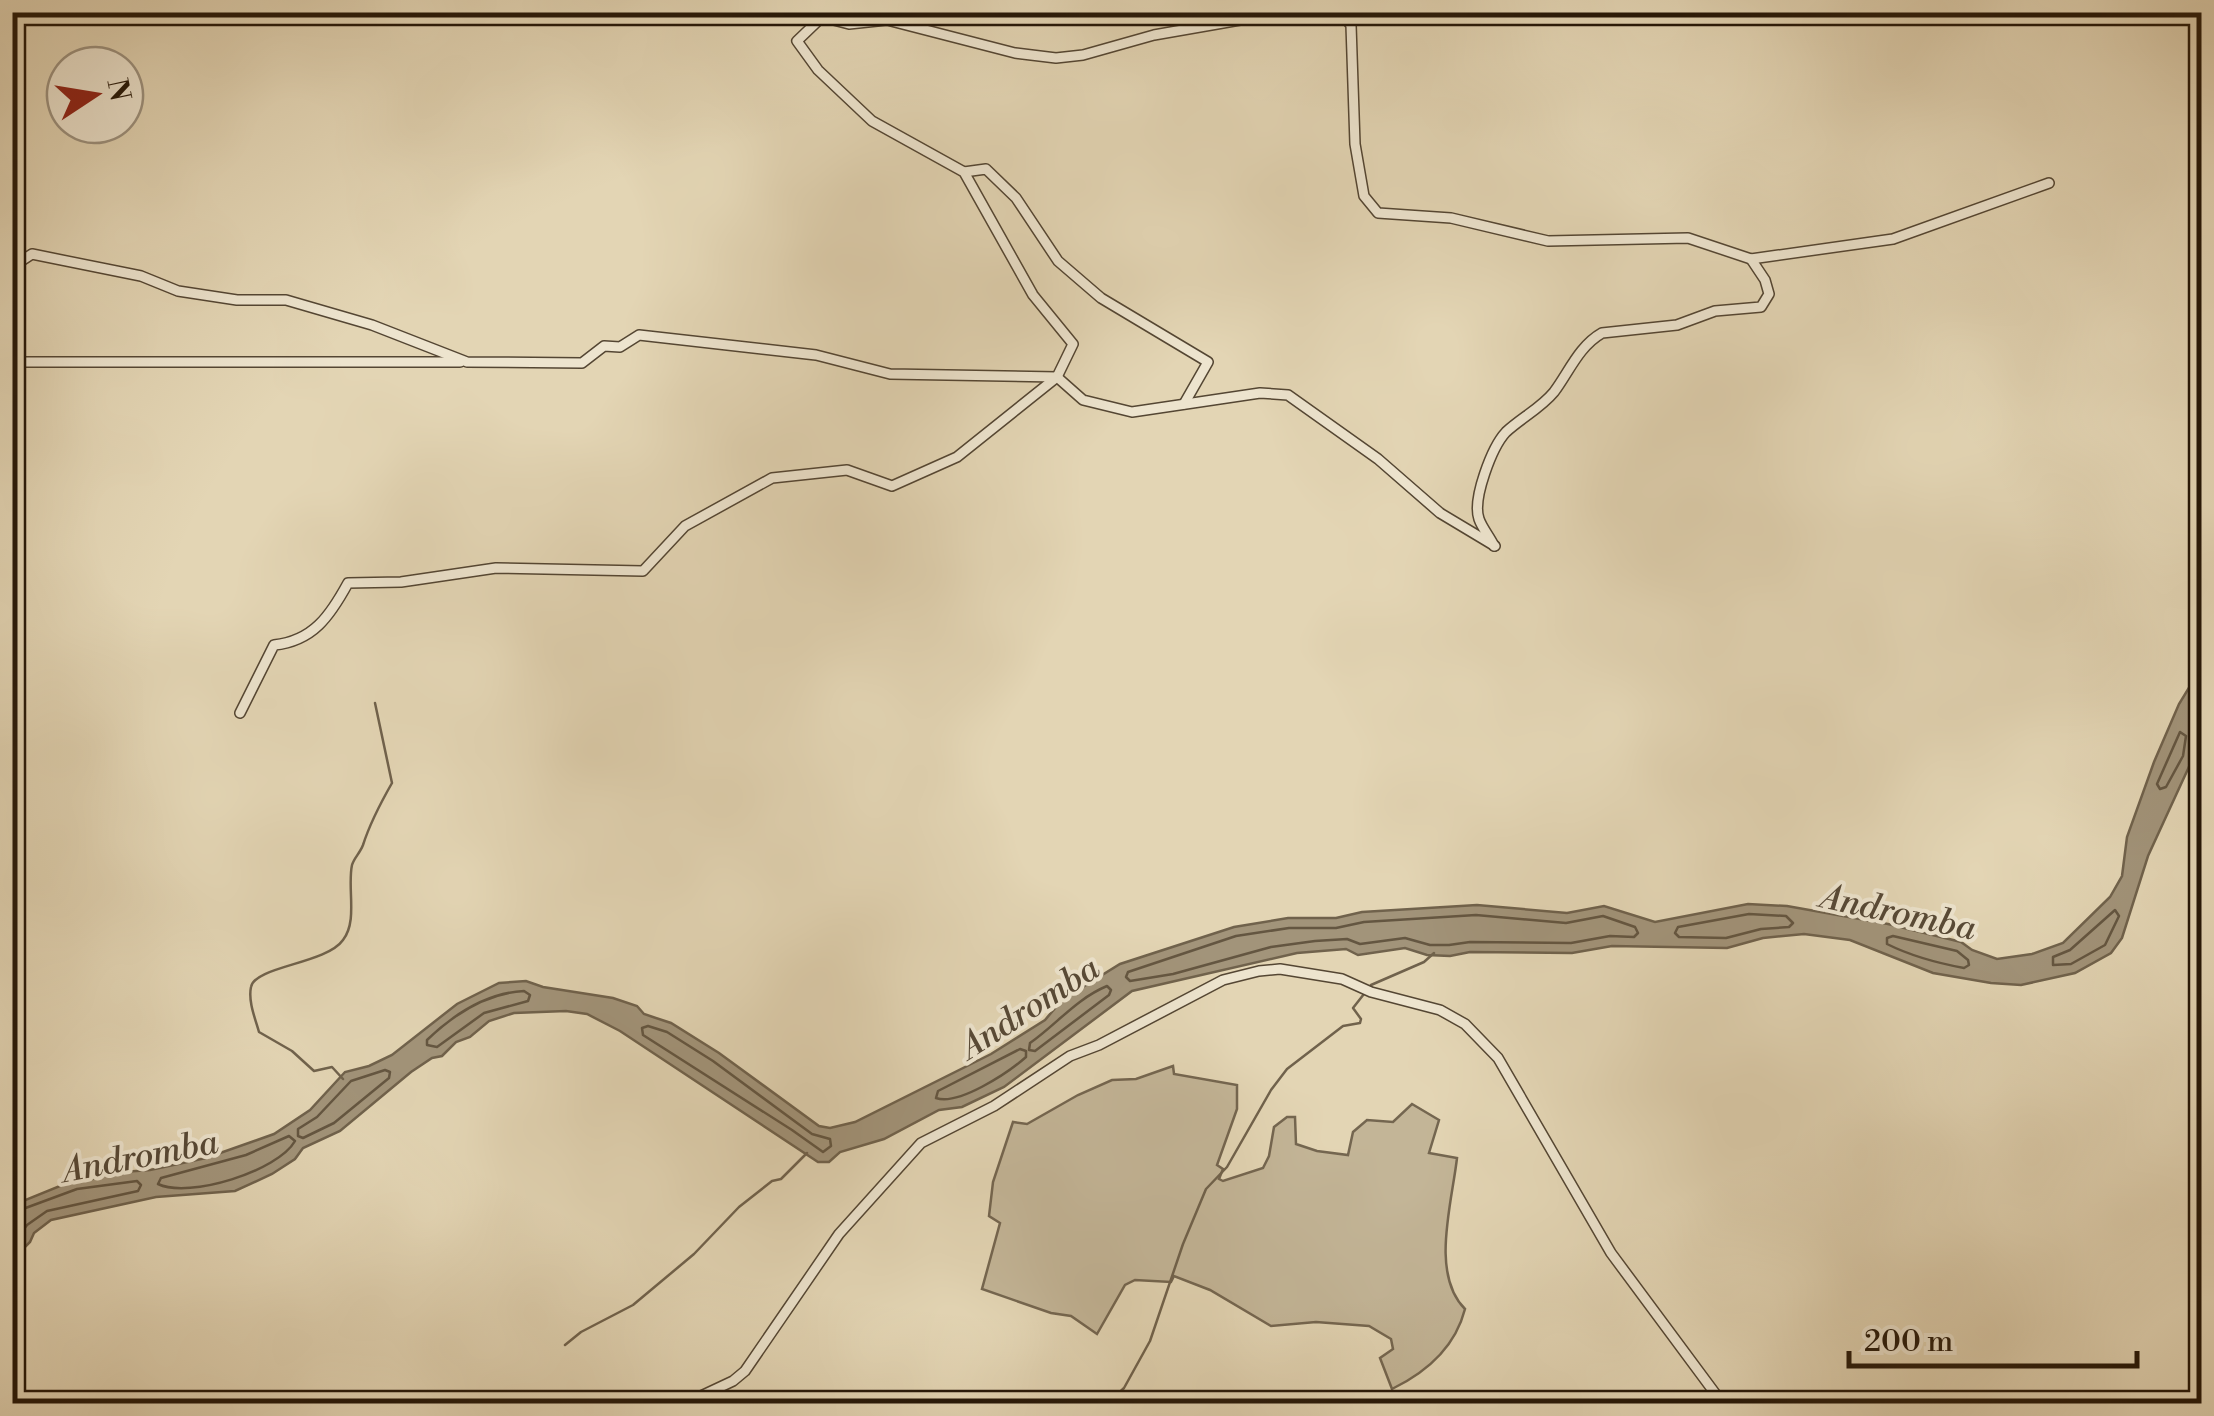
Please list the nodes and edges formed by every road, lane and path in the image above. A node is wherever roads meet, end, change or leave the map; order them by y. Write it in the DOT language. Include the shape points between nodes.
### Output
graph roads {
  1 [pos="1301,12"];
  2 [pos="1332,12"];
  3 [pos="822,15"];
  4 [pos="964,172"];
  5 [pos="2050,182"];
  6 [pos="1751,259"];
  7 [pos="12,267"];
  8 [pos="12,362"];
  9 [pos="466,362"];
  10 [pos="1056,377"];
  11 [pos="1184,404"];
  12 [pos="240,713"];
  13 [pos="684,1404"];
  14 [pos="1724,1404"];
  1 -- 3 [label="street" via="1056,58 888,20 849,24"];
  2 -- 6 [label="street" via="1351,25 1358,162 1364,196 1378,213 1451,218 1548,241 1688,238"];
  3 -- 4 [label="street" via="797,42 818,70 872,120"];
  4 -- 10 [label="street" via="1033,295 1073,344"];
  4 -- 11 [label="street" via="986,168 1016,198 1058,261 1101,298 1208,362"];
  5 -- 6 [label="street" via="1893,239"];
  6 -- 11 [label="street" via="1770,294 1760,307 1602,332 1552,394 1504,434 1478,503 1478,518 1495,547 1288,396 1260,393"];
  7 -- 9 [label="street" via="32,254 141,276 178,292 286,300"];
  8 -- 9 [label="street"];
  9 -- 10 [label="street" via="582,363 604,346 620,347 638,335 816,355 890,374"];
  10 -- 11 [label="street" via="1083,400 1132,412"];
  10 -- 12 [label="street" via="957,457 892,486 847,470 772,478 685,526 644,571 496,568 348,583 329,618 296,642 274,645"];
  13 -- 14 [label="street" via="745,1371 839,1234 922,1143 1070,1056 1223,980 1280,969 1342,978 1440,1010 1486,1043 1611,1254"];
}
